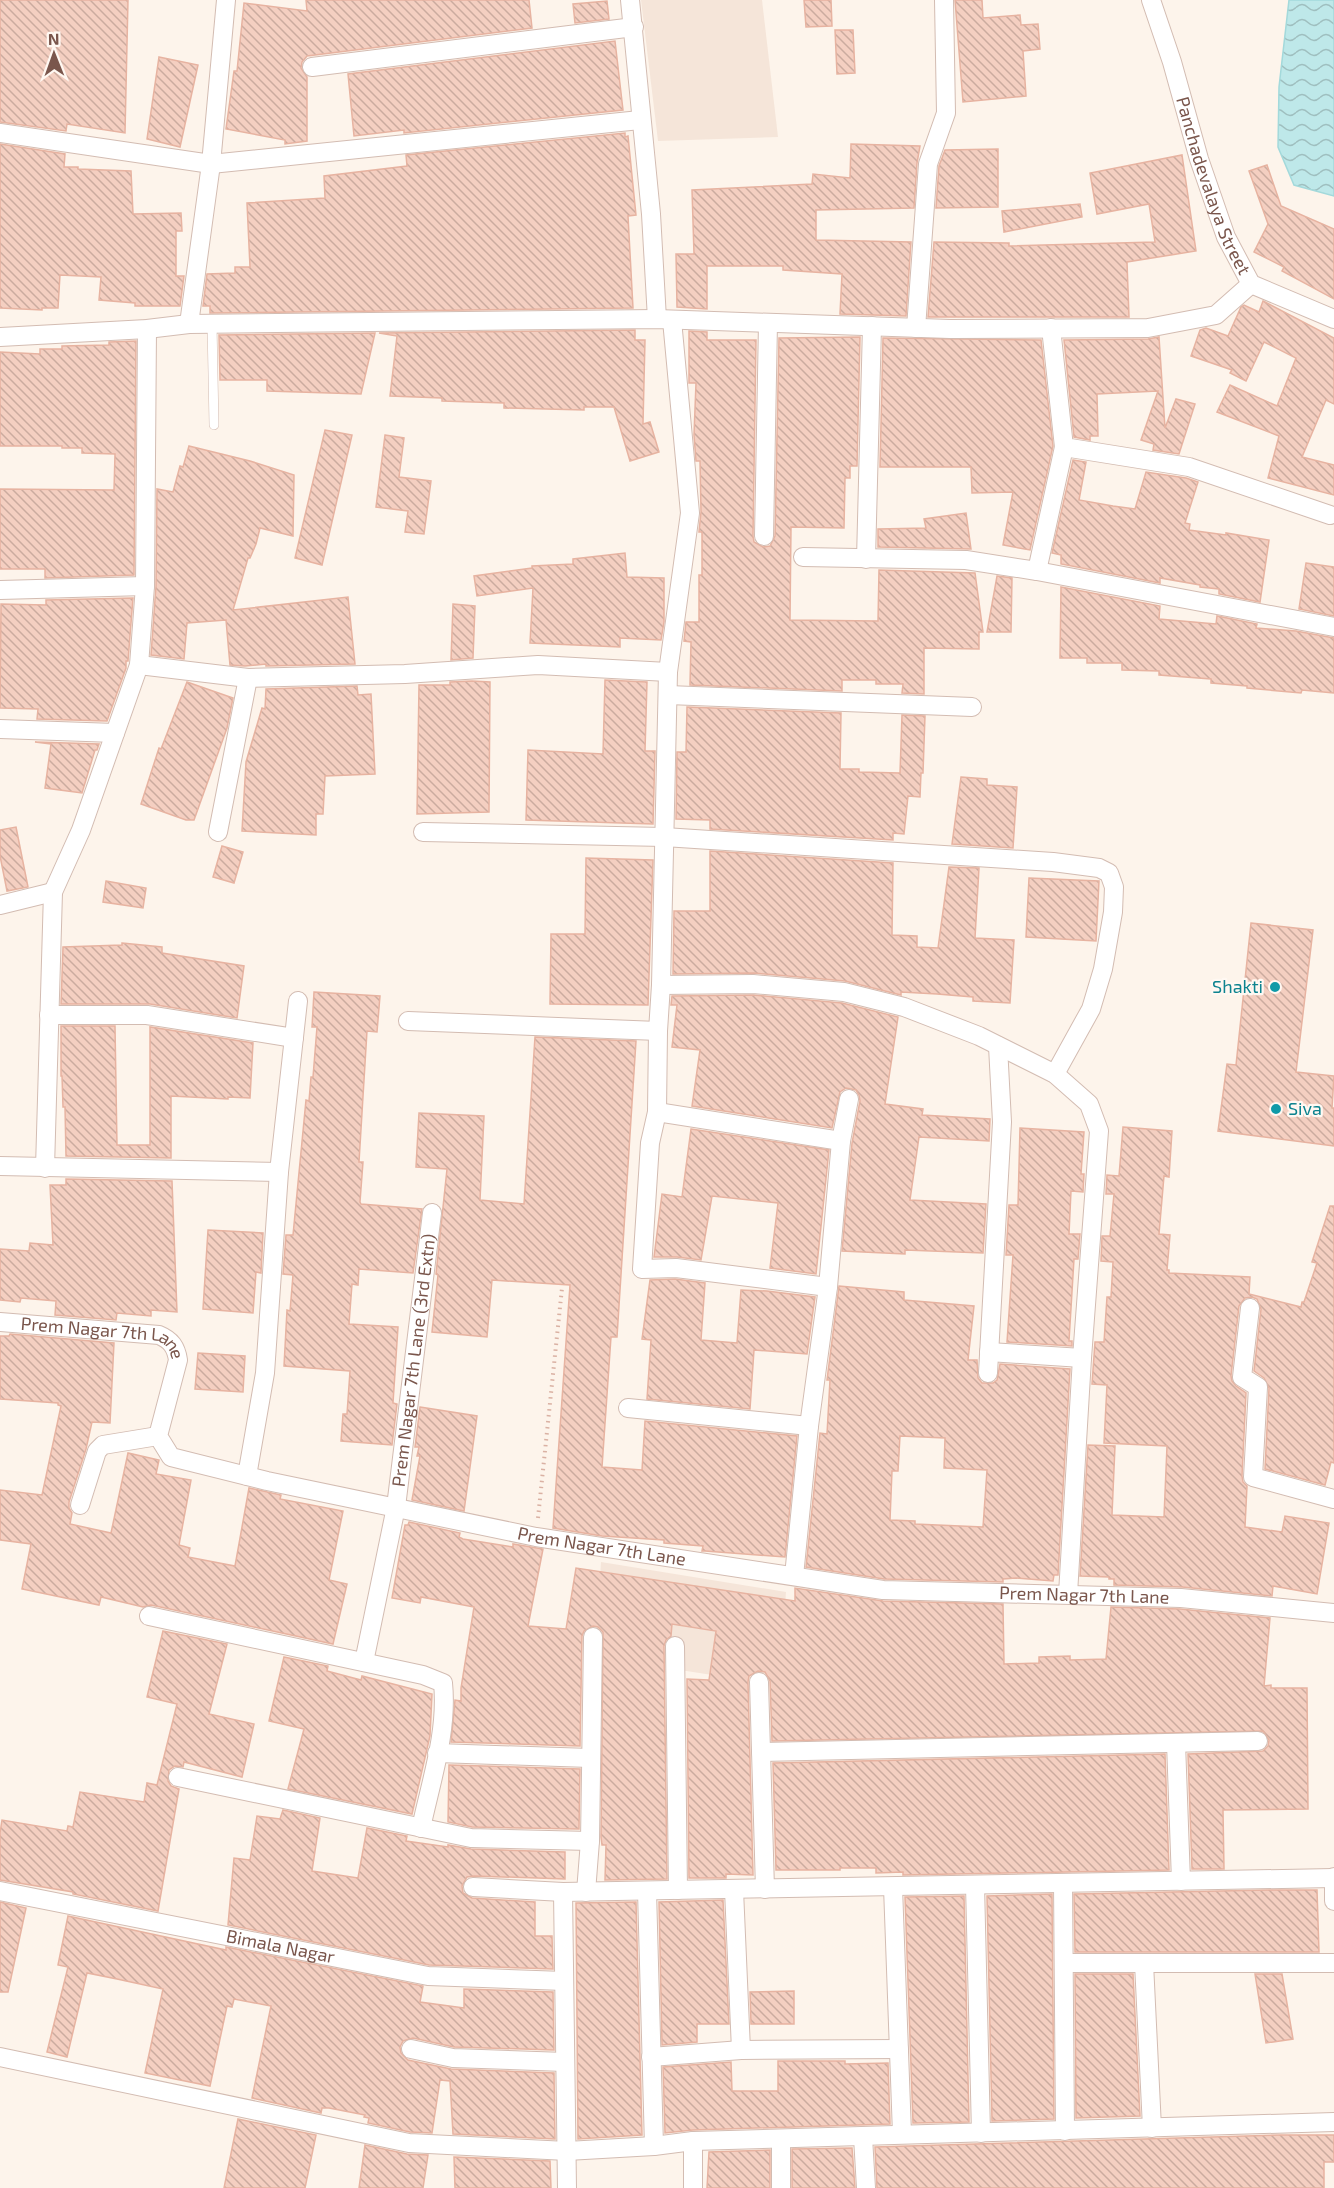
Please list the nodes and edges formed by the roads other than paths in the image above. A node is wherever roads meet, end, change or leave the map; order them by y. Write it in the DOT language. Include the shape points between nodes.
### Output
graph roads {
  1 [pos="226,0"];
  2 [pos="630,0"];
  3 [pos="944,0"];
  4 [pos="1151,0"];
  5 [pos="634,27"];
  6 [pos="312,67"];
  7 [pos="640,120"];
  8 [pos="0,133"];
  9 [pos="211,164"];
  10 [pos="1251,284"];
  11 [pos="1334,319"];
  12 [pos="664,320"];
  13 [pos="768,323"];
  14 [pos="189,324"];
  15 [pos="212,324"];
  16 [pos="872,326"];
  17 [pos="916,328"];
  18 [pos="1051,328"];
  19 [pos="147,329"];
  20 [pos="0,337"];
  21 [pos="214,424"];
  22 [pos="1064,447"];
  23 [pos="1330,515"];
  24 [pos="764,536"];
  25 [pos="803,557"];
  26 [pos="866,559"];
  27 [pos="1037,571"];
  28 [pos="145,586"];
  29 [pos="0,590"];
  30 [pos="1334,627"];
  31 [pos="139,665"];
  32 [pos="668,672"];
  33 [pos="248,678"];
  34 [pos="668,695"];
  35 [pos="972,707"];
  36 [pos="0,729"];
  37 [pos="115,733"];
  38 [pos="218,832"];
  39 [pos="423,832"];
  40 [pos="664,837"];
  41 [pos="53,892"];
  42 [pos="0,905"];
  43 [pos="661,985"];
  44 [pos="298,1001"];
  45 [pos="49,1015"];
  46 [pos="408,1021"];
  47 [pos="658,1031"];
  48 [pos="294,1038"];
  49 [pos="998,1046"];
  50 [pos="1055,1074"];
  51 [pos="849,1099"];
  52 [pos="657,1112"];
  53 [pos="841,1141"];
  54 [pos="0,1166"];
  55 [pos="45,1168"];
  56 [pos="279,1172"];
  57 [pos="432,1213"];
  58 [pos="828,1287"];
  59 [pos="1250,1308"];
  60 [pos="0,1322"];
  61 [pos="989,1352"];
  62 [pos="1082,1358"];
  63 [pos="988,1373"];
  64 [pos="628,1408"];
  65 [pos="809,1426"];
  66 [pos="158,1436"];
  67 [pos="247,1476"];
  68 [pos="1334,1499"];
  69 [pos="80,1505"];
  70 [pos="396,1507"];
  71 [pos="794,1576"];
  72 [pos="1068,1594"];
  73 [pos="1334,1613"];
  74 [pos="149,1617"];
  75 [pos="593,1637"];
  76 [pos="675,1646"];
  77 [pos="364,1662"];
  78 [pos="759,1682"];
  79 [pos="1258,1741"];
  80 [pos="1176,1743"];
  81 [pos="761,1752"];
  82 [pos="438,1753"];
  83 [pos="590,1758"];
  84 [pos="178,1777"];
  85 [pos="421,1828"];
  86 [pos="590,1841"];
  87 [pos="1333,1878"];
  88 [pos="1181,1881"];
  89 [pos="1063,1884"];
  90 [pos="975,1885"];
  91 [pos="473,1887"];
  92 [pos="893,1887"];
  93 [pos="765,1889"];
  94 [pos="0,1890"];
  95 [pos="678,1890"];
  96 [pos="734,1890"];
  97 [pos="647,1891"];
  98 [pos="563,1892"];
  99 [pos="586,1892"];
  100 [pos="1334,1901"];
  101 [pos="1065,1963"];
  102 [pos="1144,1963"];
  103 [pos="1334,1963"];
  104 [pos="564,1981"];
  105 [pos="411,2049"];
  106 [pos="899,2049"];
  107 [pos="741,2050"];
  108 [pos="0,2057"];
  109 [pos="651,2057"];
  110 [pos="565,2062"];
  111 [pos="1334,2122"];
  112 [pos="1152,2128"];
  113 [pos="1065,2131"];
  114 [pos="981,2133"];
  115 [pos="902,2134"];
  116 [pos="863,2137"];
  117 [pos="781,2139"];
  118 [pos="693,2141"];
  119 [pos="654,2146"];
  120 [pos="567,2151"];
  121 [pos="567,2188"];
  122 [pos="693,2188"];
  123 [pos="782,2188"];
  124 [pos="866,2188"];
  1 -- 9 [label="street"];
  2 -- 5 [label="street"];
  3 -- 17 [label="street" via="946,113 928,164"];
  4 -- 10 [label="street, Panchadevalaya Street" via="1226,237"];
  5 -- 6 [label="street"];
  5 -- 7 [label="street"];
  7 -- 9 [label="street"];
  7 -- 12 [label="street"];
  8 -- 9 [label="street"];
  9 -- 14 [label="street"];
  10 -- 11 [label="street, Panchadevalaya Street"];
  10 -- 18 [label="street" via="1216,315 1148,328"];
  12 -- 13 [label="street"];
  12 -- 15 [label="street"];
  12 -- 32 [label="street" via="690,513"];
  13 -- 16 [label="street"];
  13 -- 24 [label="street"];
  14 -- 15 [label="street"];
  14 -- 19 [label="street"];
  15 -- 21 [label="lane"];
  16 -- 17 [label="street"];
  16 -- 26 [label="street"];
  17 -- 18 [label="street"];
  18 -- 22 [label="street"];
  19 -- 20 [label="street"];
  19 -- 28 [label="street"];
  22 -- 23 [label="street" via="1189,466"];
  22 -- 27 [label="street"];
  25 -- 26 [label="street"];
  26 -- 27 [label="street" via="966,560"];
  27 -- 30 [label="street"];
  28 -- 29 [label="street"];
  28 -- 31 [label="street"];
  31 -- 33 [label="street"];
  31 -- 37 [label="street"];
  32 -- 33 [label="street" via="538,665 405,674"];
  32 -- 34 [label="street"];
  33 -- 38 [label="street"];
  34 -- 35 [label="street"];
  34 -- 40 [label="street"];
  36 -- 37 [label="street"];
  37 -- 41 [label="street" via="81,830"];
  39 -- 40 [label="street"];
  40 -- 43 [label="street"];
  40 -- 50 [label="street" via="1053,862 1109,873 1114,887 1113,912 1103,969 1091,1009"];
  41 -- 42 [label="street"];
  41 -- 45 [label="street"];
  43 -- 47 [label="street"];
  43 -- 49 [label="street" via="753,984 844,992 904,1007"];
  44 -- 48 [label="street"];
  45 -- 48 [label="street" via="147,1015"];
  45 -- 55 [label="street"];
  46 -- 47 [label="street"];
  47 -- 52 [label="street"];
  48 -- 56 [label="street"];
  49 -- 50 [label="street"];
  49 -- 61 [label="street" via="1002,1122"];
  50 -- 62 [label="street" via="1089,1104 1099,1131"];
  51 -- 53 [label="street"];
  52 -- 53 [label="street"];
  52 -- 58 [label="street" via="650,1143 642,1269 676,1268"];
  53 -- 58 [label="street"];
  54 -- 55 [label="street"];
  55 -- 56 [label="street"];
  56 -- 67 [label="street" via="265,1372"];
  57 -- 70 [label="street, Prem Nagar 7th Lane (3rd Extn)"];
  58 -- 65 [label="street"];
  59 -- 68 [label="street" via="1242,1377 1258,1387 1253,1477"];
  60 -- 66 [label="street, Prem Nagar 7th Lane" via="159,1335 170,1340 178,1359"];
  61 -- 62 [label="street"];
  61 -- 63 [label="street"];
  62 -- 72 [label="street"];
  64 -- 65 [label="street"];
  65 -- 71 [label="street"];
  66 -- 67 [label="street, Prem Nagar 7th Lane" via="171,1457"];
  66 -- 69 [label="street" via="103,1445 97,1451"];
  67 -- 70 [label="street, Prem Nagar 7th Lane"];
  70 -- 71 [label="street, Prem Nagar 7th Lane" via="536,1536"];
  70 -- 77 [label="street, Prem Nagar 7th Lane (3rd Extn)"];
  71 -- 72 [label="street, Prem Nagar 7th Lane" via="883,1590"];
  72 -- 73 [label="street, Prem Nagar 7th Lane" via="1181,1599"];
  74 -- 77 [label="street"];
  75 -- 83 [label="street"];
  76 -- 95 [label="street"];
  77 -- 82 [label="street" via="443,1683 445,1701"];
  78 -- 81 [label="street"];
  79 -- 80 [label="street"];
  80 -- 81 [label="street"];
  80 -- 88 [label="street"];
  81 -- 93 [label="street"];
  82 -- 83 [label="street"];
  82 -- 85 [label="street"];
  83 -- 86 [label="street"];
  84 -- 85 [label="street"];
  85 -- 86 [label="street" via="471,1838"];
  86 -- 99 [label="street"];
  87 -- 88 [label="street"];
  87 -- 100 [label="street"];
  88 -- 89 [label="street"];
  89 -- 90 [label="street"];
  89 -- 101 [label="street"];
  90 -- 92 [label="street"];
  90 -- 114 [label="street"];
  91 -- 98 [label="street"];
  92 -- 93 [label="street"];
  92 -- 106 [label="street"];
  93 -- 96 [label="street"];
  94 -- 104 [label="street, Bimala Nagar" via="428,1976"];
  95 -- 96 [label="street"];
  95 -- 97 [label="street"];
  96 -- 107 [label="street"];
  97 -- 99 [label="street"];
  97 -- 109 [label="street"];
  98 -- 99 [label="street"];
  98 -- 104 [label="street"];
  101 -- 102 [label="street"];
  101 -- 113 [label="street"];
  102 -- 103 [label="street"];
  102 -- 112 [label="street"];
  104 -- 110 [label="street"];
  105 -- 110 [label="street" via="453,2058"];
  106 -- 107 [label="street"];
  106 -- 115 [label="street"];
  107 -- 109 [label="street"];
  108 -- 120 [label="street" via="409,2143"];
  109 -- 119 [label="street"];
  110 -- 120 [label="street"];
  111 -- 112 [label="street"];
  112 -- 113 [label="street"];
  113 -- 114 [label="street"];
  114 -- 115 [label="street"];
  115 -- 116 [label="street"];
  116 -- 117 [label="street"];
  116 -- 124 [label="street"];
  117 -- 118 [label="street"];
  117 -- 123 [label="street"];
  118 -- 119 [label="street"];
  118 -- 122 [label="street"];
  119 -- 120 [label="street"];
  120 -- 121 [label="street"];
}
